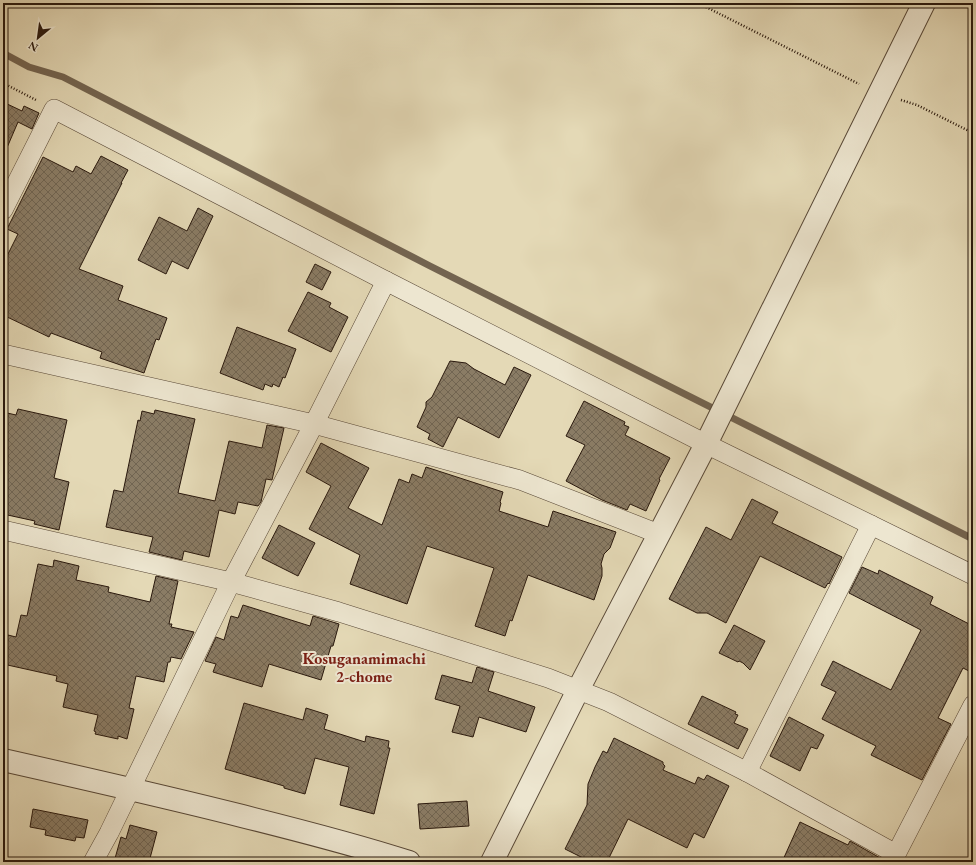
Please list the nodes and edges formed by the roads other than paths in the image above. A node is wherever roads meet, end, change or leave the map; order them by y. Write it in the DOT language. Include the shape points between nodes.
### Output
graph roads {
  1 [pos="924,3"];
  2 [pos="3,210"];
  3 [pos="386,281"];
  4 [pos="3,354"];
  5 [pos="314,424"];
  6 [pos="706,444"];
  7 [pos="871,525"];
  8 [pos="3,530"];
  9 [pos="659,534"];
  10 [pos="973,575"];
  11 [pos="231,582"];
  12 [pos="578,690"];
  13 [pos="973,705"];
  14 [pos="3,760"];
  15 [pos="748,772"];
  16 [pos="130,788"];
  17 [pos="894,858"];
  18 [pos="93,862"];
  19 [pos="409,862"];
  20 [pos="492,862"];
  1 -- 6 [label="street"];
  2 -- 3 [label="street" via="54,109"];
  3 -- 5 [label="street"];
  3 -- 6 [label="street"];
  4 -- 5 [label="street"];
  5 -- 9 [label="street" via="520,480"];
  5 -- 11 [label="street"];
  6 -- 7 [label="street"];
  6 -- 9 [label="street"];
  7 -- 10 [label="street"];
  7 -- 15 [label="street"];
  8 -- 11 [label="street"];
  9 -- 12 [label="street"];
  11 -- 12 [label="street" via="339,612 548,678"];
  11 -- 16 [label="street"];
  12 -- 15 [label="street" via="609,702"];
  12 -- 20 [label="street"];
  13 -- 17 [label="street"];
  14 -- 16 [label="street"];
  15 -- 17 [label="street"];
  16 -- 18 [label="street"];
  16 -- 19 [label="street" via="362,846"];
}
